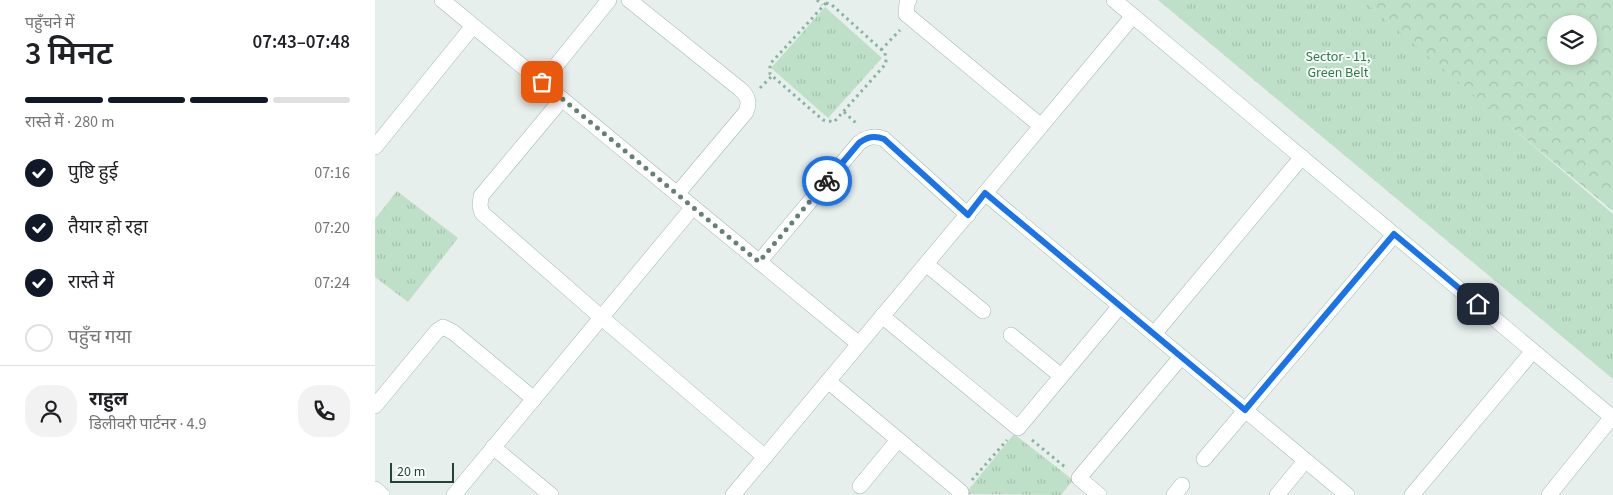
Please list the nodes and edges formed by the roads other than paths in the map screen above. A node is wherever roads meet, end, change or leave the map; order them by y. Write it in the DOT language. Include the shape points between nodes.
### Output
graph roads {
  1 [pos="442,0"];
  2 [pos="609,0"];
  3 [pos="629,0"];
  4 [pos="909,0"];
  5 [pos="1114,0"];
  6 [pos="1133,16"];
  7 [pos="473,26"];
  8 [pos="542,82"];
  9 [pos="562,99"];
  10 [pos="1041,126"];
  11 [pos="375,147"];
  12 [pos="1302,158"];
  13 [pos="985,193"];
  14 [pos="677,194"];
  15 [pos="693,207"];
  16 [pos="968,215"];
  17 [pos="1394,234"];
  18 [pos="759,262"];
  19 [pos="926,264"];
  20 [pos="1120,306"];
  21 [pos="983,311"];
  22 [pos="882,316"];
  23 [pos="602,318"];
  24 [pos="1154,334"];
  25 [pos="1011,335"];
  26 [pos="859,344"];
  27 [pos="1533,351"];
  28 [pos="1181,357"];
  29 [pos="1061,376"];
  30 [pos="828,381"];
  31 [pos="534,399"];
  32 [pos="375,406"];
  33 [pos="1245,410"];
  34 [pos="1612,418"];
  35 [pos="898,440"];
  36 [pos="493,447"];
  37 [pos="765,457"];
  38 [pos="1204,459"];
  39 [pos="1305,461"];
  40 [pos="860,486"];
  41 [pos="375,489"];
  42 [pos="960,493"];
  43 [pos="382,495"];
  44 [pos="454,495"];
  45 [pos="551,495"];
  46 [pos="733,495"];
  47 [pos="1099,495"];
  48 [pos="1277,495"];
  49 [pos="1347,495"];
  50 [pos="1412,495"];
  51 [pos="1549,495"];
  1 -- 7 [label="street"];
  2 -- 8 [label="street"];
  3 -- 14 [label="street" via="741,89 749,99 746,112"];
  4 -- 10 [label="street" via="905,10 910,18"];
  5 -- 6 [label="street"];
  6 -- 10 [label="street"];
  6 -- 12 [label="street"];
  7 -- 8 [label="street"];
  7 -- 11 [label="street"];
  8 -- 9 [label="street"];
  9 -- 14 [label="street"];
  9 -- 23 [label="street" via="481,196 480,206 482,213"];
  10 -- 13 [label="street"];
  12 -- 17 [label="street"];
  12 -- 24 [label="street"];
  13 -- 16 [label="street"];
  13 -- 20 [label="street"];
  14 -- 15 [label="street"];
  15 -- 18 [label="street"];
  15 -- 23 [label="street"];
  16 -- 18 [label="street" via="884,139 871,137 859,143"];
  16 -- 19 [label="street"];
  17 -- 27 [label="street"];
  17 -- 33 [label="street"];
  18 -- 26 [label="street"];
  19 -- 21 [label="street"];
  19 -- 22 [label="street"];
  20 -- 24 [label="street"];
  20 -- 29 [label="street"];
  22 -- 26 [label="street"];
  22 -- 29 [label="street" via="1018,428"];
  23 -- 31 [label="street"];
  23 -- 37 [label="street"];
  24 -- 28 [label="street"];
  25 -- 29 [label="street"];
  26 -- 30 [label="street"];
  27 -- 34 [label="street"];
  27 -- 50 [label="street"];
  28 -- 33 [label="street"];
  28 -- 47 [label="street" via="1079,478"];
  30 -- 35 [label="street"];
  30 -- 37 [label="street"];
  31 -- 32 [label="street" via="443,328 437,331"];
  31 -- 36 [label="street"];
  33 -- 38 [label="street"];
  33 -- 39 [label="street"];
  34 -- 51 [label="street"];
  35 -- 40 [label="street"];
  35 -- 42 [label="street"];
  36 -- 44 [label="street"];
  36 -- 45 [label="street"];
  37 -- 46 [label="street"];
  39 -- 48 [label="street"];
  39 -- 49 [label="street"];
  41 -- 43 [label="street"];
}
